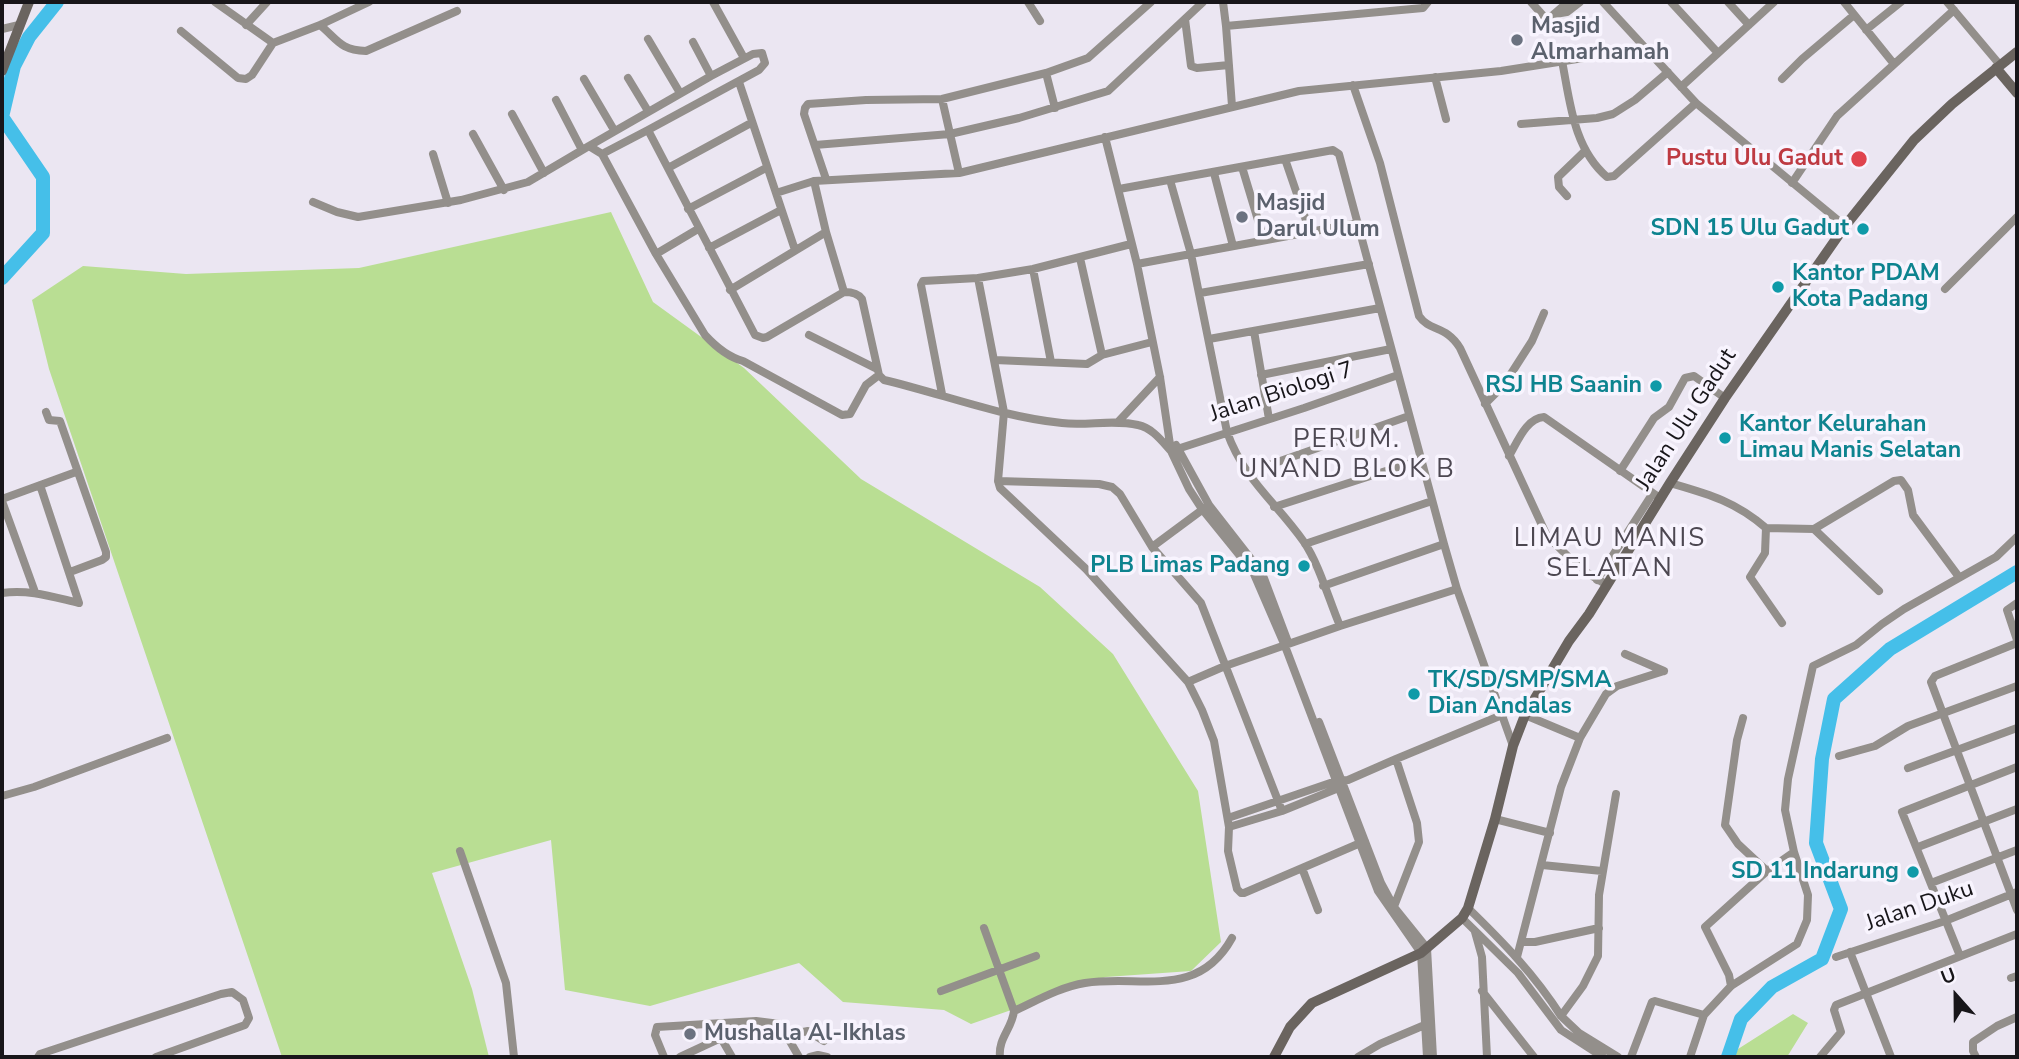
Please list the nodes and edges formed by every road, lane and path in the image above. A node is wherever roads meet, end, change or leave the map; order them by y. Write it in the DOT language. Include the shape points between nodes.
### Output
graph roads {
  1 [pos="29,2"];
  2 [pos="215,2"];
  3 [pos="267,2"];
  4 [pos="369,2"];
  5 [pos="713,2"];
  6 [pos="1028,2"];
  7 [pos="1151,2"];
  8 [pos="1203,2"];
  9 [pos="1223,2"];
  10 [pos="1428,2"];
  11 [pos="1531,2"];
  12 [pos="1568,2"];
  13 [pos="1580,2"];
  14 [pos="1603,2"];
  15 [pos="1671,2"];
  16 [pos="1728,2"];
  17 [pos="1774,2"];
  18 [pos="1844,2"];
  19 [pos="1901,2"];
  20 [pos="1947,2"];
  21 [pos="1954,10"];
  22 [pos="457,11"];
  23 [pos="1555,14"];
  24 [pos="1854,15"];
  25 [pos="1185,19"];
  26 [pos="1547,20"];
  27 [pos="1040,21"];
  28 [pos="246,24"];
  29 [pos="19,25"];
  30 [pos="320,25"];
  31 [pos="1749,25"];
  32 [pos="1226,26"];
  33 [pos="1538,27"];
  34 [pos="2,29"];
  35 [pos="1866,30"];
  36 [pos="181,31"];
  37 [pos="648,39"];
  38 [pos="693,42"];
  39 [pos="273,43"];
  40 [pos="1647,48"];
  41 [pos="2017,52"];
  42 [pos="1718,53"];
  43 [pos="744,58"];
  44 [pos="1562,61"];
  45 [pos="1894,64"];
  46 [pos="1229,65"];
  47 [pos="1998,67"];
  48 [pos="2,71"];
  49 [pos="1668,72"];
  50 [pos="1046,73"];
  51 [pos="711,76"];
  52 [pos="1435,77"];
  53 [pos="628,78"];
  54 [pos="584,79"];
  55 [pos="1782,79"];
  56 [pos="738,82"];
  57 [pos="1353,85"];
  58 [pos="1681,87"];
  59 [pos="680,93"];
  60 [pos="2017,93"];
  61 [pos="942,99"];
  62 [pos="556,100"];
  63 [pos="1696,103"];
  64 [pos="1232,106"];
  65 [pos="1055,108"];
  66 [pos="648,111"];
  67 [pos="512,114"];
  68 [pos="1446,118"];
  69 [pos="1574,118"];
  70 [pos="751,123"];
  71 [pos="1521,124"];
  72 [pos="614,130"];
  73 [pos="648,130"];
  74 [pos="473,134"];
  75 [pos="950,134"];
  76 [pos="1105,136"];
  77 [pos="815,145"];
  78 [pos="586,148"];
  79 [pos="1585,151"];
  80 [pos="433,154"];
  81 [pos="602,154"];
  82 [pos="1285,159"];
  83 [pos="1242,167"];
  84 [pos="766,168"];
  85 [pos="668,169"];
  86 [pos="544,173"];
  87 [pos="959,173"];
  88 [pos="1213,173"];
  89 [pos="826,179"];
  90 [pos="1170,180"];
  91 [pos="814,181"];
  92 [pos="1792,183"];
  93 [pos="1119,189"];
  94 [pos="504,190"];
  95 [pos="776,193"];
  96 [pos="1567,196"];
  97 [pos="313,202"];
  98 [pos="448,203"];
  99 [pos="688,209"];
  100 [pos="781,210"];
  101 [pos="2017,217"];
  102 [pos="1358,223"];
  103 [pos="1845,226"];
  104 [pos="698,229"];
  105 [pos="826,232"];
  106 [pos="1310,232"];
  107 [pos="1264,240"];
  108 [pos="1131,244"];
  109 [pos="1233,246"];
  110 [pos="709,248"];
  111 [pos="795,250"];
  112 [pos="656,254"];
  113 [pos="1191,254"];
  114 [pos="1080,258"];
  115 [pos="1137,264"];
  116 [pos="1369,264"];
  117 [pos="1033,269"];
  118 [pos="978,278"];
  119 [pos="1945,289"];
  120 [pos="730,290"];
  121 [pos="844,292"];
  122 [pos="1200,293"];
  123 [pos="1380,308"];
  124 [pos="1544,313"];
  125 [pos="1254,331"];
  126 [pos="809,335"];
  127 [pos="1209,340"];
  128 [pos="1152,342"];
  129 [pos="1391,349"];
  130 [pos="1102,355"];
  131 [pos="995,360"];
  132 [pos="1051,362"];
  133 [pos="878,372"];
  134 [pos="1261,375"];
  135 [pos="1398,375"];
  136 [pos="1160,377"];
  137 [pos="942,394"];
  138 [pos="1725,398"];
  139 [pos="1485,404"];
  140 [pos="46,412"];
  141 [pos="1004,412"];
  142 [pos="1409,416"];
  143 [pos="1269,419"];
  144 [pos="1118,422"];
  145 [pos="1227,432"];
  146 [pos="1175,449"];
  147 [pos="1509,456"];
  148 [pos="1420,460"];
  149 [pos="1620,471"];
  150 [pos="76,472"];
  151 [pos="1246,474"];
  152 [pos="998,481"];
  153 [pos="1670,483"];
  154 [pos="40,485"];
  155 [pos="1657,496"];
  156 [pos="2,500"];
  157 [pos="1432,501"];
  158 [pos="1205,507"];
  159 [pos="1274,507"];
  160 [pos="1766,528"];
  161 [pos="1814,529"];
  162 [pos="2017,537"];
  163 [pos="1306,544"];
  164 [pos="1444,544"];
  165 [pos="1152,547"];
  166 [pos="70,572"];
  167 [pos="1959,577"];
  168 [pos="1602,582"];
  169 [pos="1323,586"];
  170 [pos="1457,589"];
  171 [pos="1879,591"];
  172 [pos="35,592"];
  173 [pos="2,593"];
  174 [pos="2015,604"];
  175 [pos="1782,624"];
  176 [pos="1340,626"];
  177 [pos="2017,641"];
  178 [pos="1287,645"];
  179 [pos="1625,654"];
  180 [pos="1225,666"];
  181 [pos="1188,682"];
  182 [pos="2017,686"];
  183 [pos="1942,714"];
  184 [pos="1502,715"];
  185 [pos="1525,715"];
  186 [pos="1743,718"];
  187 [pos="2017,728"];
  188 [pos="1580,737"];
  189 [pos="167,738"];
  190 [pos="1513,746"];
  191 [pos="1956,751"];
  192 [pos="1839,756"];
  193 [pos="1396,759"];
  194 [pos="2017,767"];
  195 [pos="1908,768"];
  196 [pos="1341,782"];
  197 [pos="1969,785"];
  198 [pos="1616,794"];
  199 [pos="2,796"];
  200 [pos="1281,806"];
  201 [pos="2017,809"];
  202 [pos="1495,819"];
  203 [pos="1983,822"];
  204 [pos="1229,823"];
  205 [pos="1550,833"];
  206 [pos="1362,842"];
  207 [pos="1918,846"];
  208 [pos="2017,850"];
  209 [pos="460,851"];
  210 [pos="1794,852"];
  211 [pos="1997,858"];
  212 [pos="1542,865"];
  213 [pos="1302,868"];
  214 [pos="1602,871"];
  215 [pos="1767,871"];
  216 [pos="1931,883"];
  217 [pos="2014,893"];
  218 [pos="1393,909"];
  219 [pos="1318,910"];
  220 [pos="2017,910"];
  221 [pos="1465,913"];
  222 [pos="1945,920"];
  223 [pos="984,928"];
  224 [pos="1599,928"];
  225 [pos="1474,930"];
  226 [pos="2017,934"];
  227 [pos="1232,938"];
  228 [pos="1522,942"];
  229 [pos="1424,950"];
  230 [pos="1850,952"];
  231 [pos="1035,956"];
  232 [pos="1960,956"];
  233 [pos="1517,957"];
  234 [pos="1836,957"];
  235 [pos="1001,970"];
  236 [pos="1731,986"];
  237 [pos="941,991"];
  238 [pos="1482,991"];
  239 [pos="1866,992"];
  240 [pos="1014,1011"];
  241 [pos="1704,1015"];
  242 [pos="1561,1016"];
  243 [pos="2017,1017"];
  244 [pos="756,1021"];
  245 [pos="1428,1023"];
  246 [pos="787,1035"];
  247 [pos="721,1038"];
  248 [pos="824,1041"];
  249 [pos="1597,1055"];
  250 [pos="38,1057"];
  251 [pos="156,1057"];
  252 [pos="514,1057"];
  253 [pos="664,1057"];
  254 [pos="680,1057"];
  255 [pos="732,1057"];
  256 [pos="799,1057"];
  257 [pos="810,1057"];
  258 [pos="827,1057"];
  259 [pos="1000,1057"];
  260 [pos="1274,1057"];
  261 [pos="1358,1057"];
  262 [pos="1427,1057"];
  263 [pos="1433,1057"];
  264 [pos="1487,1057"];
  265 [pos="1534,1057"];
  266 [pos="1618,1057"];
  267 [pos="1631,1057"];
  268 [pos="1689,1057"];
  269 [pos="1820,1057"];
  270 [pos="1891,1057"];
  271 [pos="1976,1057"];
  1 -- 29 [label="street"];
  2 -- 28 [label="street"];
  3 -- 28 [label="street"];
  4 -- 30 [label="street"];
  5 -- 43 [label="street"];
  6 -- 27 [label="street"];
  7 -- 50 [label="street" via="1088,58"];
  8 -- 25 [label="street"];
  9 -- 32 [label="street"];
  10 -- 32 [label="street" via="1423,8"];
  11 -- 26 [label="street"];
  12 -- 23 [label="street"];
  13 -- 23 [label="street"];
  14 -- 40 [label="street"];
  15 -- 42 [label="street"];
  16 -- 31 [label="street"];
  17 -- 31 [label="street"];
  18 -- 24 [label="street"];
  19 -- 35 [label="street"];
  20 -- 21 [label="street"];
  21 -- 45 [label="street"];
  21 -- 47 [label="street"];
  22 -- 30 [label="street" via="366,51 343,47"];
  23 -- 26 [label="street"];
  24 -- 35 [label="street"];
  24 -- 55 [label="street"];
  25 -- 46 [label="street" via="1191,66"];
  25 -- 65 [label="street" via="1108,91"];
  26 -- 33 [label="street"];
  28 -- 39 [label="street"];
  29 -- 34 [label="street"];
  29 -- 48 [label="street"];
  30 -- 39 [label="street"];
  31 -- 42 [label="street"];
  32 -- 46 [label="street"];
  35 -- 45 [label="street"];
  36 -- 39 [label="street" via="238,78 252,75"];
  37 -- 59 [label="street"];
  38 -- 51 [label="street"];
  40 -- 44 [label="street"];
  40 -- 49 [label="street"];
  41 -- 47 [label="street, Jalan Ulu Gadut"];
  42 -- 58 [label="street"];
  43 -- 51 [label="street"];
  43 -- 56 [label="street" via="762,53 765,63"];
  44 -- 52 [label="street"];
  44 -- 69 [label="street"];
  45 -- 92 [label="street" via="1832,122"];
  46 -- 64 [label="street"];
  47 -- 60 [label="street"];
  47 -- 103 [label="street, Jalan Ulu Gadut" via="1914,140"];
  49 -- 58 [label="street"];
  49 -- 69 [label="street" via="1613,114"];
  50 -- 61 [label="street"];
  50 -- 65 [label="street"];
  51 -- 59 [label="street"];
  52 -- 57 [label="street"];
  52 -- 68 [label="street"];
  53 -- 66 [label="street"];
  54 -- 72 [label="street"];
  56 -- 70 [label="street"];
  56 -- 73 [label="street"];
  57 -- 64 [label="street"];
  57 -- 139 [label="street" via="1380,163 1419,316 1457,342"];
  58 -- 63 [label="street"];
  59 -- 66 [label="street"];
  61 -- 75 [label="street"];
  61 -- 77 [label="street" via="811,103 804,114"];
  62 -- 78 [label="street"];
  63 -- 79 [label="street" via="1614,176 1606,177"];
  63 -- 92 [label="street"];
  64 -- 76 [label="street"];
  65 -- 75 [label="street"];
  66 -- 72 [label="street"];
  67 -- 86 [label="street"];
  69 -- 71 [label="street"];
  69 -- 79 [label="street"];
  70 -- 84 [label="street"];
  70 -- 85 [label="street"];
  72 -- 78 [label="street"];
  73 -- 81 [label="street"];
  73 -- 85 [label="street"];
  74 -- 94 [label="street"];
  75 -- 77 [label="street"];
  75 -- 87 [label="street"];
  76 -- 87 [label="street"];
  76 -- 93 [label="street"];
  77 -- 89 [label="street"];
  78 -- 81 [label="street"];
  78 -- 86 [label="street"];
  79 -- 96 [label="street" via="1558,177"];
  80 -- 98 [label="street"];
  81 -- 112 [label="street"];
  82 -- 83 [label="street"];
  82 -- 102 [label="street" via="1333,150 1339,154"];
  82 -- 106 [label="street"];
  83 -- 88 [label="street"];
  83 -- 107 [label="street"];
  84 -- 95 [label="street"];
  84 -- 99 [label="street"];
  85 -- 99 [label="street"];
  86 -- 94 [label="street"];
  87 -- 89 [label="street"];
  88 -- 90 [label="street"];
  88 -- 109 [label="street"];
  89 -- 91 [label="street"];
  90 -- 93 [label="street"];
  90 -- 113 [label="street"];
  91 -- 95 [label="street"];
  91 -- 105 [label="street"];
  92 -- 103 [label="street"];
  93 -- 108 [label="street"];
  94 -- 98 [label="street"];
  95 -- 100 [label="street"];
  97 -- 98 [label="street" via="358,217"];
  99 -- 104 [label="street"];
  100 -- 110 [label="street"];
  100 -- 111 [label="street"];
  101 -- 119 [label="street"];
  102 -- 106 [label="street"];
  102 -- 116 [label="street"];
  103 -- 138 [label="street, Jalan Ulu Gadut"];
  104 -- 110 [label="street"];
  104 -- 112 [label="street"];
  105 -- 111 [label="street"];
  105 -- 121 [label="street"];
  106 -- 107 [label="street"];
  107 -- 109 [label="street"];
  108 -- 114 [label="street"];
  108 -- 115 [label="street"];
  109 -- 113 [label="street"];
  110 -- 120 [label="street"];
  111 -- 120 [label="street"];
  112 -- 133 [label="street" via="705,335 733,358 842,415 850,414"];
  113 -- 115 [label="street"];
  113 -- 122 [label="street"];
  114 -- 117 [label="street"];
  114 -- 130 [label="street"];
  115 -- 128 [label="street"];
  116 -- 122 [label="street"];
  116 -- 123 [label="street"];
  117 -- 118 [label="street"];
  117 -- 132 [label="street"];
  118 -- 131 [label="street"];
  118 -- 137 [label="street" via="922,283"];
  120 -- 121 [label="street" via="755,335 763,338"];
  121 -- 133 [label="street" via="862,299"];
  122 -- 127 [label="street"];
  123 -- 125 [label="street"];
  123 -- 129 [label="street"];
  124 -- 139 [label="street" via="1506,382"];
  125 -- 127 [label="street"];
  125 -- 134 [label="street"];
  126 -- 133 [label="street"];
  127 -- 145 [label="street"];
  128 -- 130 [label="street"];
  128 -- 136 [label="street"];
  129 -- 134 [label="street"];
  129 -- 135 [label="street"];
  130 -- 132 [label="street" via="1087,364"];
  131 -- 132 [label="street"];
  131 -- 141 [label="street"];
  133 -- 137 [label="street" via="884,380"];
  134 -- 143 [label="street"];
  135 -- 142 [label="street"];
  135 -- 143 [label="street, Jalan Biologi 7"];
  136 -- 144 [label="street"];
  136 -- 146 [label="street"];
  137 -- 141 [label="street"];
  138 -- 149 [label="street" via="1694,376 1685,378"];
  138 -- 153 [label="street, Jalan Ulu Gadut"];
  139 -- 147 [label="street"];
  140 -- 150 [label="street" via="49,420 60,421"];
  141 -- 144 [label="street" via="1063,424"];
  141 -- 152 [label="street"];
  142 -- 148 [label="street"];
  142 -- 151 [label="street"];
  143 -- 145 [label="street, Jalan Biologi 7"];
  144 -- 146 [label="street" via="1140,425"];
  145 -- 146 [label="street, Jalan Biologi 7"];
  145 -- 151 [label="street"];
  146 -- 158 [label="street" via="1189,489"];
  147 -- 149 [label="street" via="1530,423 1544,417"];
  147 -- 168 [label="street" via="1547,536 1581,569"];
  148 -- 157 [label="street"];
  148 -- 159 [label="street"];
  149 -- 155 [label="street"];
  150 -- 154 [label="street"];
  150 -- 166 [label="street" via="106,555"];
  151 -- 159 [label="street"];
  152 -- 165 [label="street" via="1112,487"];
  152 -- 181 [label="street" via="1002,491 1086,569"];
  153 -- 155 [label="street, Jalan Ulu Gadut"];
  153 -- 160 [label="street" via="1730,502"];
  154 -- 156 [label="street"];
  154 -- 166 [label="street"];
  155 -- 168 [label="street, Jalan Ulu Gadut"];
  156 -- 172 [label="street"];
  157 -- 163 [label="street"];
  157 -- 164 [label="street"];
  158 -- 165 [label="street"];
  158 -- 178 [label="street" via="1262,573"];
  159 -- 163 [label="street"];
  160 -- 161 [label="street"];
  160 -- 175 [label="street" via="1765,553 1750,577"];
  161 -- 167 [label="street" via="1901,480 1914,517"];
  161 -- 171 [label="street"];
  162 -- 167 [label="street" via="1996,557"];
  163 -- 169 [label="street"];
  164 -- 169 [label="street"];
  164 -- 170 [label="street"];
  165 -- 180 [label="street" via="1201,603"];
  166 -- 172 [label="street" via="79,603"];
  167 -- 210 [label="street" via="1856,645 1813,666 1788,779 1785,810"];
  168 -- 185 [label="street, Jalan Ulu Gadut"];
  169 -- 176 [label="street"];
  170 -- 176 [label="street"];
  170 -- 184 [label="street"];
  172 -- 173 [label="street"];
  174 -- 177 [label="street" via="2007,615"];
  176 -- 178 [label="street"];
  177 -- 183 [label="street" via="1935,676 1931,682"];
  178 -- 180 [label="street"];
  178 -- 196 [label="street"];
  179 -- 188 [label="street" via="1664,671 1606,694"];
  180 -- 181 [label="street"];
  180 -- 200 [label="street"];
  181 -- 204 [label="street" via="1214,741"];
  182 -- 183 [label="street"];
  183 -- 191 [label="street"];
  183 -- 192 [label="street" via="1900,730 1875,746"];
  184 -- 190 [label="street"];
  184 -- 193 [label="street"];
  185 -- 188 [label="street"];
  185 -- 190 [label="street, Jalan Ulu Gadut"];
  186 -- 215 [label="street" via="1725,825"];
  187 -- 191 [label="street"];
  188 -- 205 [label="street"];
  189 -- 199 [label="street"];
  190 -- 202 [label="street, Jalan Ulu Gadut"];
  191 -- 195 [label="street"];
  191 -- 197 [label="street"];
  193 -- 196 [label="street"];
  193 -- 218 [label="street" via="1419,842"];
  194 -- 197 [label="street"];
  196 -- 200 [label="street"];
  196 -- 206 [label="street"];
  197 -- 203 [label="street"];
  197 -- 207 [label="street" via="1902,812"];
  198 -- 214 [label="street"];
  200 -- 204 [label="street"];
  201 -- 203 [label="street"];
  202 -- 205 [label="street"];
  202 -- 221 [label="street, Jalan Ulu Gadut"];
  203 -- 207 [label="street"];
  203 -- 211 [label="street"];
  204 -- 213 [label="street" via="1228,851 1241,893"];
  205 -- 212 [label="street"];
  206 -- 213 [label="street"];
  206 -- 218 [label="street" via="1378,891"];
  207 -- 216 [label="street"];
  208 -- 211 [label="street"];
  209 -- 252 [label="street" via="506,983"];
  210 -- 215 [label="street"];
  210 -- 236 [label="street" via="1808,895 1807,920 1797,944"];
  211 -- 216 [label="street"];
  211 -- 217 [label="street"];
  212 -- 214 [label="street"];
  212 -- 228 [label="street"];
  213 -- 219 [label="street"];
  214 -- 224 [label="street"];
  215 -- 236 [label="street" via="1705,927"];
  216 -- 222 [label="street"];
  217 -- 220 [label="street"];
  217 -- 222 [label="street, Jalan Duku"];
  218 -- 229 [label="street"];
  221 -- 225 [label="street"];
  221 -- 229 [label="street"];
  221 -- 233 [label="street"];
  222 -- 230 [label="street, Jalan Duku"];
  222 -- 232 [label="street"];
  223 -- 235 [label="street"];
  224 -- 228 [label="street"];
  224 -- 242 [label="street" via="1596,965"];
  225 -- 238 [label="street" via="1482,957"];
  225 -- 249 [label="street" via="1518,973 1561,1030"];
  226 -- 232 [label="street"];
  227 -- 240 [label="street" via="1210,964 1175,981 1085,983"];
  228 -- 233 [label="street"];
  229 -- 245 [label="street"];
  229 -- 260 [label="street" via="1312,1003 1290,1027"];
  230 -- 234 [label="street, Jalan Duku"];
  230 -- 239 [label="street"];
  231 -- 235 [label="street"];
  232 -- 239 [label="street"];
  233 -- 242 [label="street"];
  235 -- 237 [label="street"];
  235 -- 240 [label="street"];
  236 -- 241 [label="street"];
  238 -- 264 [label="street"];
  238 -- 265 [label="street"];
  239 -- 269 [label="street" via="1836,1004 1841,1032"];
  239 -- 270 [label="street"];
  240 -- 259 [label="street" via="1000,1041"];
  241 -- 267 [label="street" via="1652,1002"];
  241 -- 268 [label="street"];
  242 -- 266 [label="street"];
  243 -- 271 [label="street" via="1973,1042"];
  244 -- 246 [label="street" via="780,1024"];
  244 -- 247 [label="street"];
  244 -- 253 [label="street" via="657,1027 655,1035"];
  245 -- 261 [label="street"];
  245 -- 262 [label="street"];
  245 -- 263 [label="street"];
  246 -- 248 [label="street" via="808,1031"];
  246 -- 256 [label="street"];
  247 -- 254 [label="street"];
  247 -- 255 [label="street"];
  250 -- 251 [label="street" via="221,994 239,995 248,1014 245,1025"];
  257 -- 258 [label="street"];
}
